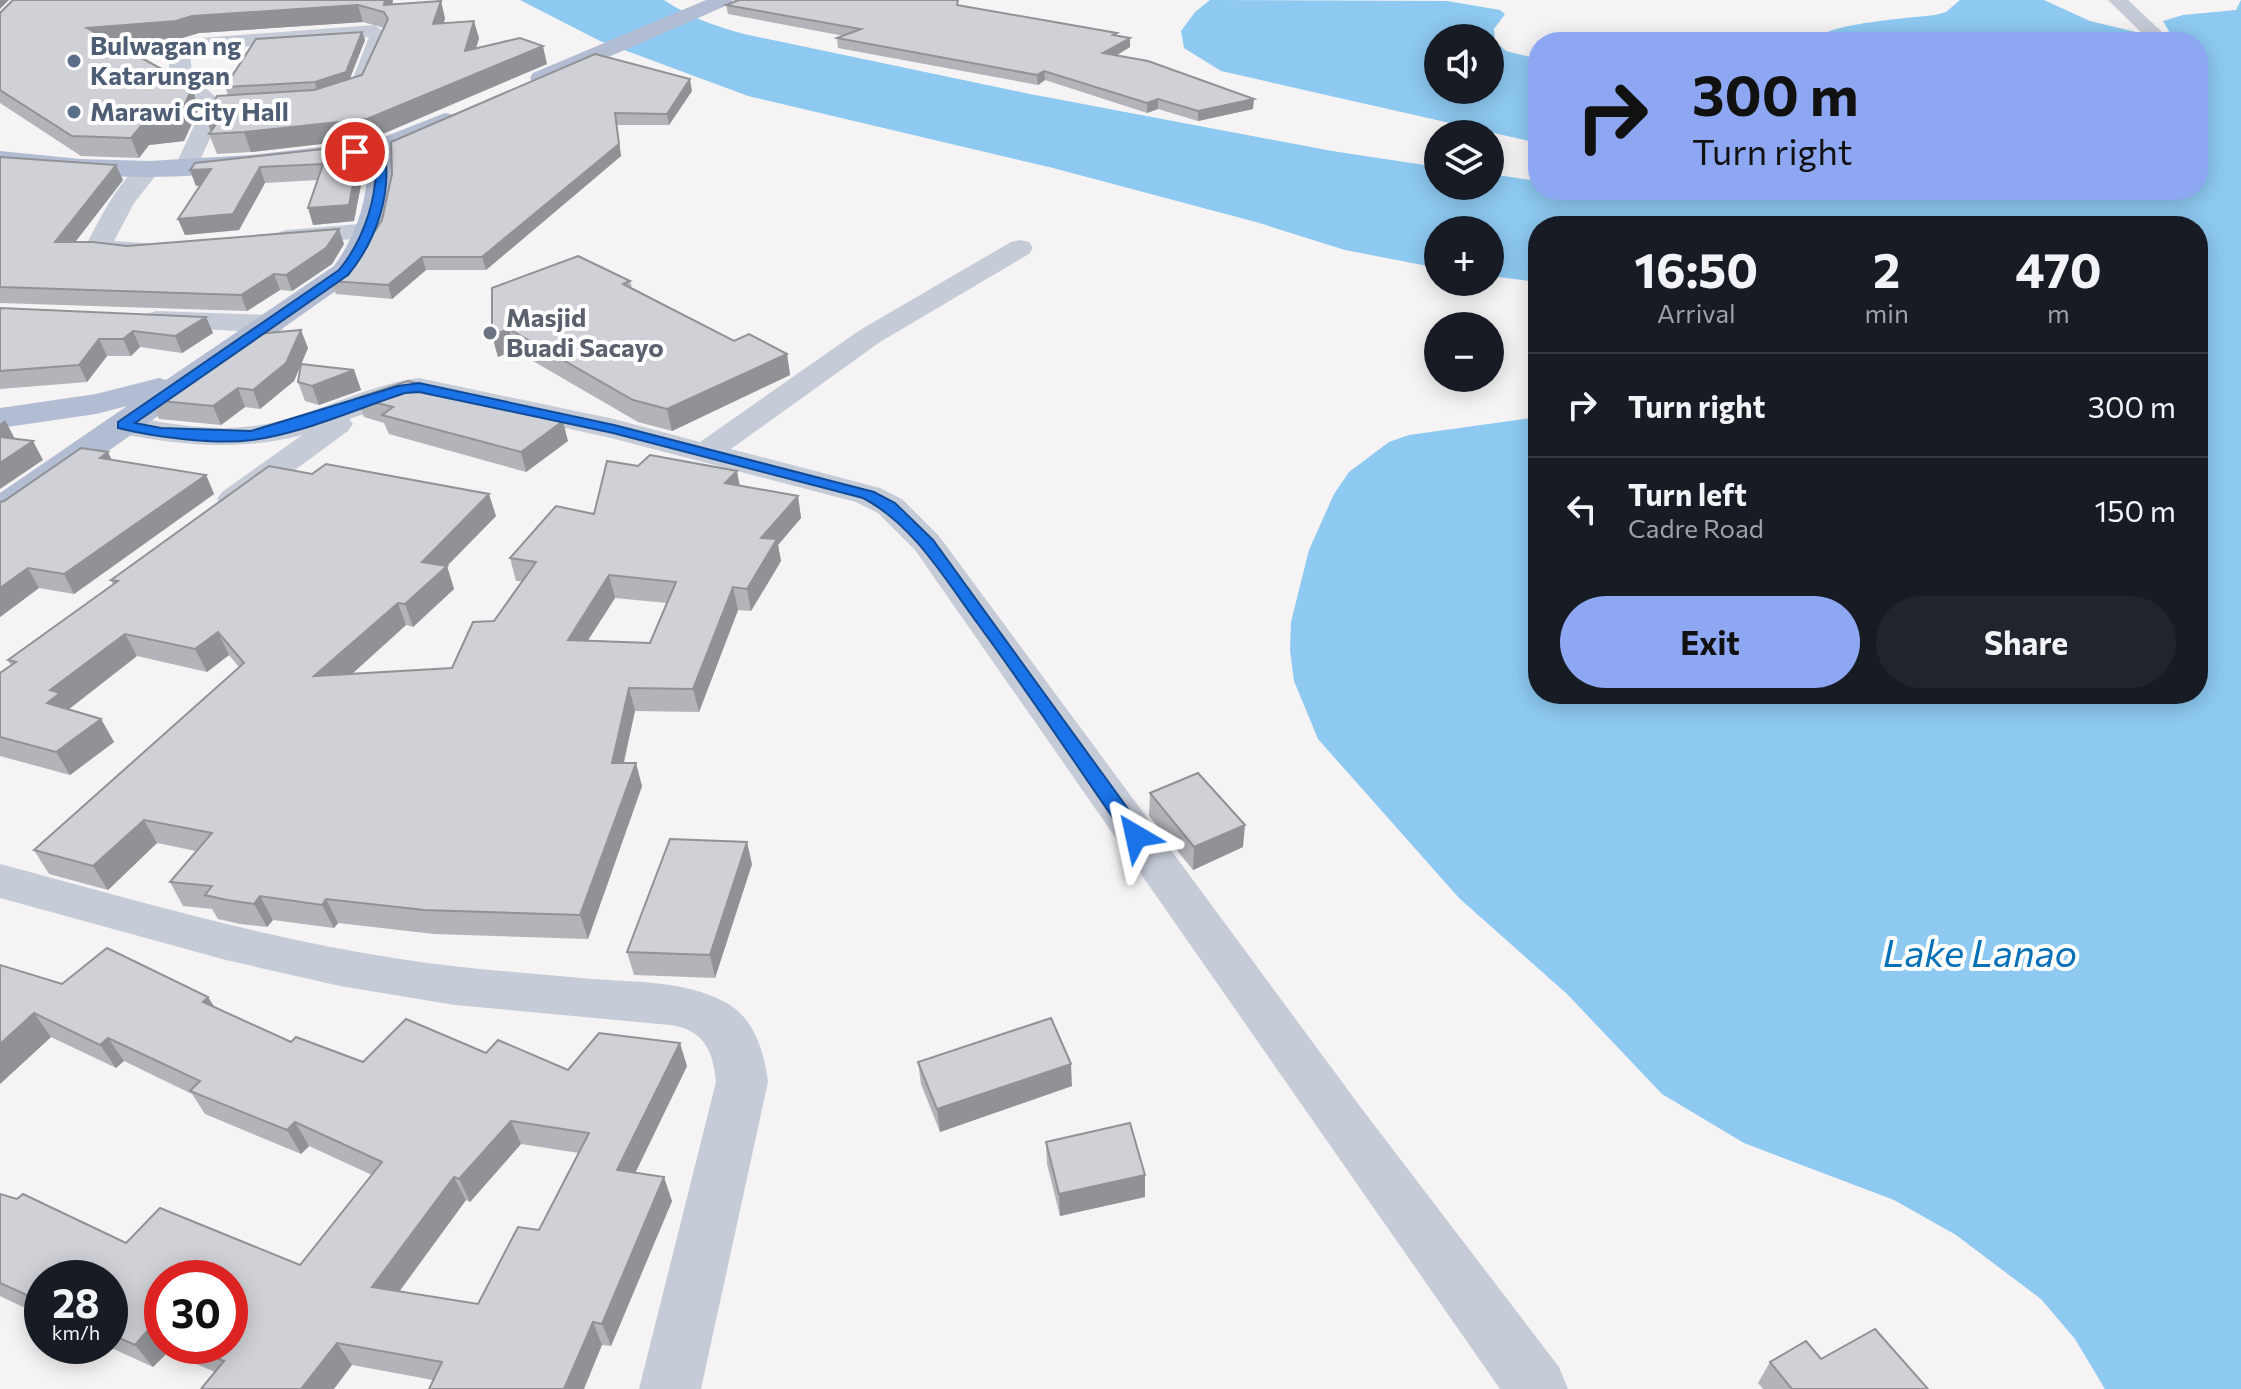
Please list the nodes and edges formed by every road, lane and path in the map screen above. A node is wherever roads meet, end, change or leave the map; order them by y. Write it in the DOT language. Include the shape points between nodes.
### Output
graph roads {
  1 [pos="723,0"];
  2 [pos="2117,0"];
  3 [pos="2152,32"];
  4 [pos="519,88"];
  5 [pos="336,96"];
  6 [pos="463,112"];
  7 [pos="379,148"];
  8 [pos="0,159"];
  9 [pos="187,166"];
  10 [pos="149,169"];
  11 [pos="371,231"];
  12 [pos="254,241"];
  13 [pos="177,247"];
  14 [pos="1020,248"];
  15 [pos="131,320"];
  16 [pos="272,324"];
  17 [pos="196,375"];
  18 [pos="375,398"];
  19 [pos="0,418"];
  20 [pos="123,425"];
  21 [pos="705,453"];
  22 [pos="0,510"];
  23 [pos="204,522"];
  24 [pos="0,881"];
  25 [pos="670,1389"];
  26 [pos="1537,1389"];
  1 -- 4 [label="main road"];
  2 -- 3 [label="street"];
  5 -- 9 [label="street" via="360,87 380,35 363,31 199,42 180,48 176,66 181,75 221,105"];
  6 -- 7 [label="main road"];
  7 -- 9 [label="main road"];
  7 -- 11 [label="main road" via="382,166"];
  8 -- 10 [label="main road"];
  9 -- 10 [label="main road"];
  10 -- 13 [label="street" via="123,201 100,243 112,251"];
  11 -- 12 [label="street"];
  11 -- 16 [label="main road" via="344,272"];
  14 -- 21 [label="street" via="870,336"];
  15 -- 16 [label="street"];
  16 -- 17 [label="main road"];
  17 -- 19 [label="main road" via="96,404"];
  17 -- 20 [label="main road"];
  18 -- 20 [label="street" via="251,436 161,433"];
  18 -- 21 [label="street" via="403,389 428,389"];
  18 -- 23 [label="street"];
  19 -- 20 [label="main road"];
  20 -- 22 [label="main road"];
  21 -- 26 [label="street" via="868,495 907,521 1024,675"];
  24 -- 25 [label="street" via="362,971 455,986 664,1005 706,1015 720,1024 735,1040 742,1082"];
}
